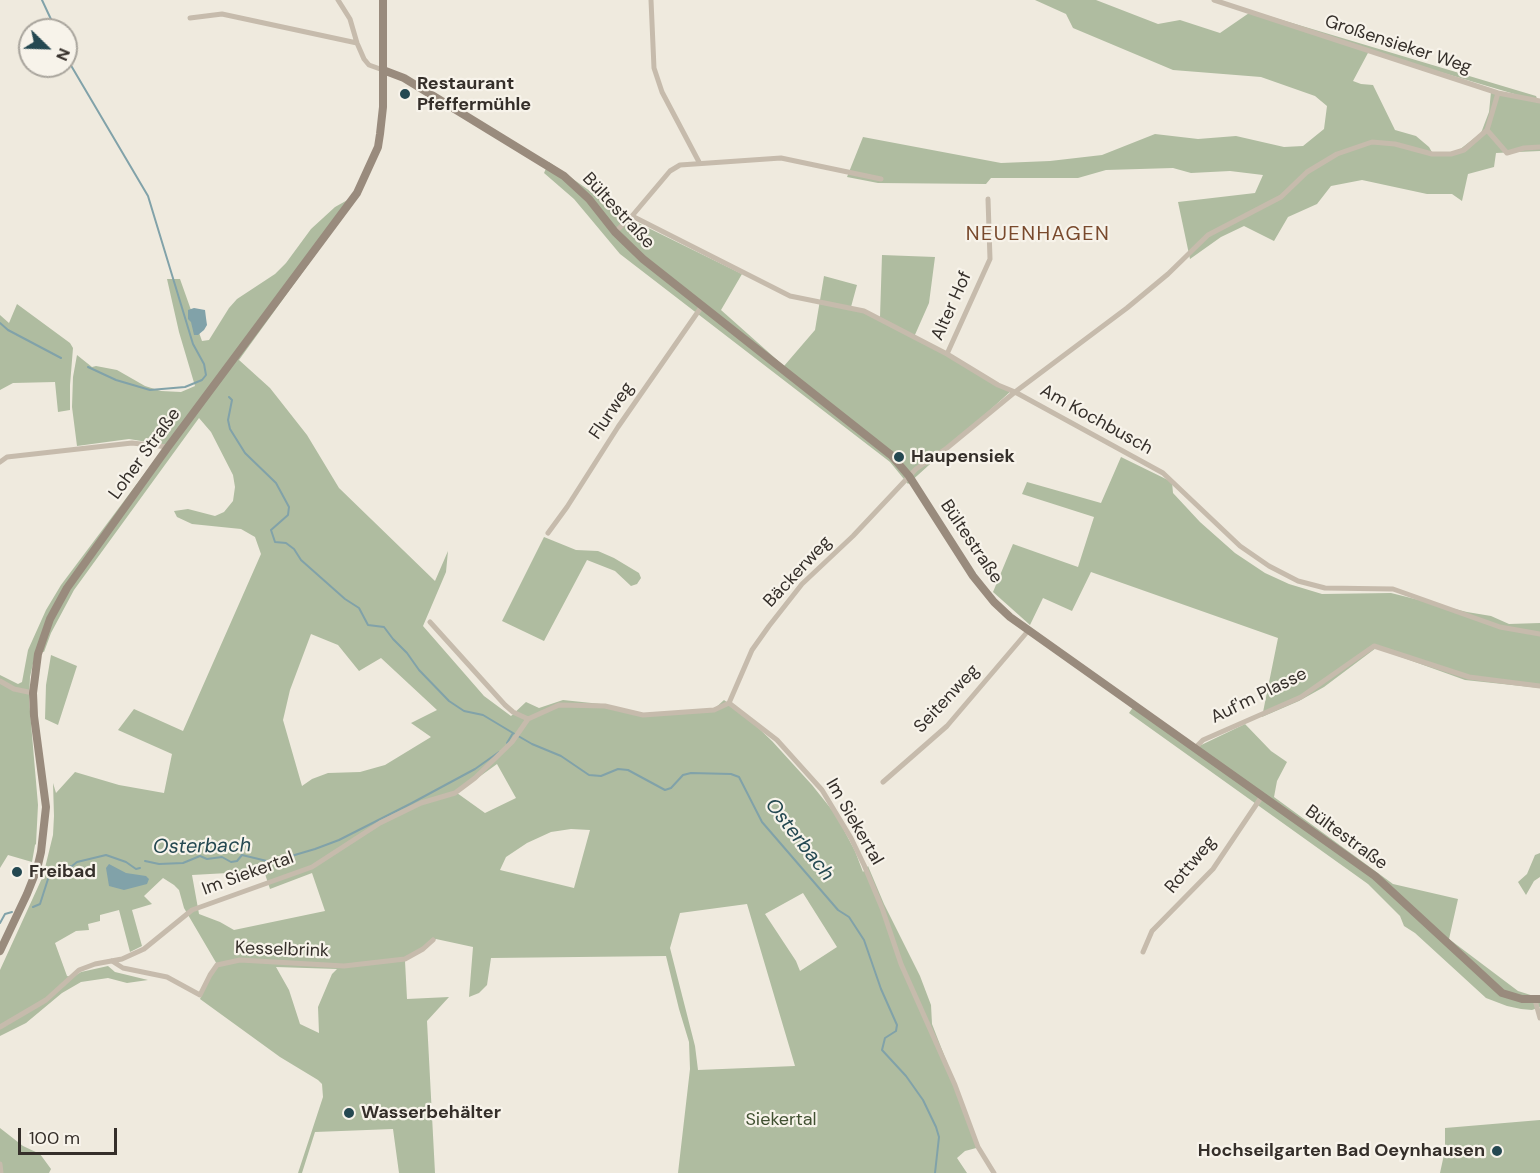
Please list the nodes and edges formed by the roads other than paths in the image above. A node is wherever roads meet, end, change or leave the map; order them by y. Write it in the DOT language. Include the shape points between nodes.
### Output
graph roads {
  1 [pos="338,0"];
  2 [pos="383,0"];
  3 [pos="651,0"];
  4 [pos="1214,0"];
  5 [pos="190,18"];
  6 [pos="357,44"];
  7 [pos="383,70"];
  8 [pos="1498,93"];
  9 [pos="1540,101"];
  10 [pos="1487,130"];
  11 [pos="1540,147"];
  12 [pos="699,162"];
  13 [pos="881,179"];
  14 [pos="988,199"];
  15 [pos="632,216"];
  16 [pos="615,232"];
  17 [pos="702,306"];
  18 [pos="947,354"];
  19 [pos="1015,392"];
  20 [pos="168,447"];
  21 [pos="0,462"];
  22 [pos="909,476"];
  23 [pos="548,532"];
  24 [pos="430,622"];
  25 [pos="1028,631"];
  26 [pos="1540,634"];
  27 [pos="0,681"];
  28 [pos="1540,686"];
  29 [pos="33,693"];
  30 [pos="729,703"];
  31 [pos="528,718"];
  32 [pos="1195,748"];
  33 [pos="883,782"];
  34 [pos="1262,796"];
  35 [pos="433,940"];
  36 [pos="0,951"];
  37 [pos="1143,952"];
  38 [pos="112,961"];
  39 [pos="1538,999"];
  40 [pos="1540,1018"];
  41 [pos="0,1027"];
  42 [pos="0,1164"];
  43 [pos="1,1173"];
  44 [pos="994,1173"];
  1 -- 6 [label="street" via="350,19"];
  2 -- 7 [label="street, Loher Straße"];
  3 -- 12 [label="street" via="654,68 662,92"];
  4 -- 8 [label="street, Großensieker Weg"];
  5 -- 6 [label="street" via="222,14"];
  6 -- 7 [label="street" via="369,65"];
  7 -- 16 [label="street, Bültestraße" via="404,78 564,176"];
  7 -- 20 [label="street, Loher Straße" via="378,147 357,193"];
  8 -- 9 [label="street, Großensieker Weg"];
  8 -- 10 [label="street"];
  10 -- 11 [label="street" via="1507,153"];
  10 -- 19 [label="street" via="1464,150 1450,154 1372,142 1337,154 1307,172 1281,198 1208,235 1127,308"];
  12 -- 13 [label="street" via="781,158"];
  12 -- 15 [label="street" via="670,171"];
  14 -- 18 [label="street, Alter Hof" via="990,259"];
  15 -- 16 [label="street"];
  15 -- 18 [label="street, Am Kochbusch" via="790,296 864,311"];
  16 -- 17 [label="street, Bültestraße" via="643,260"];
  17 -- 22 [label="street, Bültestraße" via="891,455"];
  17 -- 23 [label="street, Flurweg"];
  18 -- 19 [label="street, Am Kochbusch"];
  19 -- 22 [label="street"];
  19 -- 26 [label="street, Am Kochbusch" via="1164,473 1240,546 1298,581 1325,588 1393,589 1500,627"];
  20 -- 21 [label="street" via="132,444 7,457"];
  20 -- 29 [label="street, Loher Straße" via="67,588 50,619 38,654"];
  22 -- 25 [label="street, Bültestraße" via="973,576 994,602"];
  22 -- 30 [label="street, Bäckerweg" via="789,600 752,651"];
  24 -- 31 [label="street" via="505,705"];
  25 -- 32 [label="street, Bültestraße"];
  25 -- 33 [label="street, Seitenweg" via="947,726"];
  27 -- 29 [label="street"];
  28 -- 32 [label="street, Auf'm Plasse" via="1469,677 1374,646 1301,697 1203,740"];
  29 -- 36 [label="street, Loher Straße" via="45,829 37,869"];
  30 -- 31 [label="street" via="714,710 644,715 605,706 559,705"];
  30 -- 44 [label="street, Im Siekertal" via="777,740 822,790 851,838 978,1147"];
  31 -- 38 [label="street, Im Siekertal" via="515,738 455,793 420,803 380,823 312,867 192,910 144,950"];
  32 -- 34 [label="street, Bültestraße"];
  34 -- 37 [label="street, Rottweg" via="1213,869 1152,931"];
  34 -- 39 [label="street, Bültestraße" via="1391,890 1502,993"];
  35 -- 38 [label="street, Kesselbrink" via="405,959 344,966 240,960 217,965 200,995 167,977 123,968"];
  38 -- 41 [label="street, Im Siekertal" via="79,970 46,1000"];
  39 -- 40 [label="street, Bültestraße"];
  42 -- 43 [label="street"];
}
